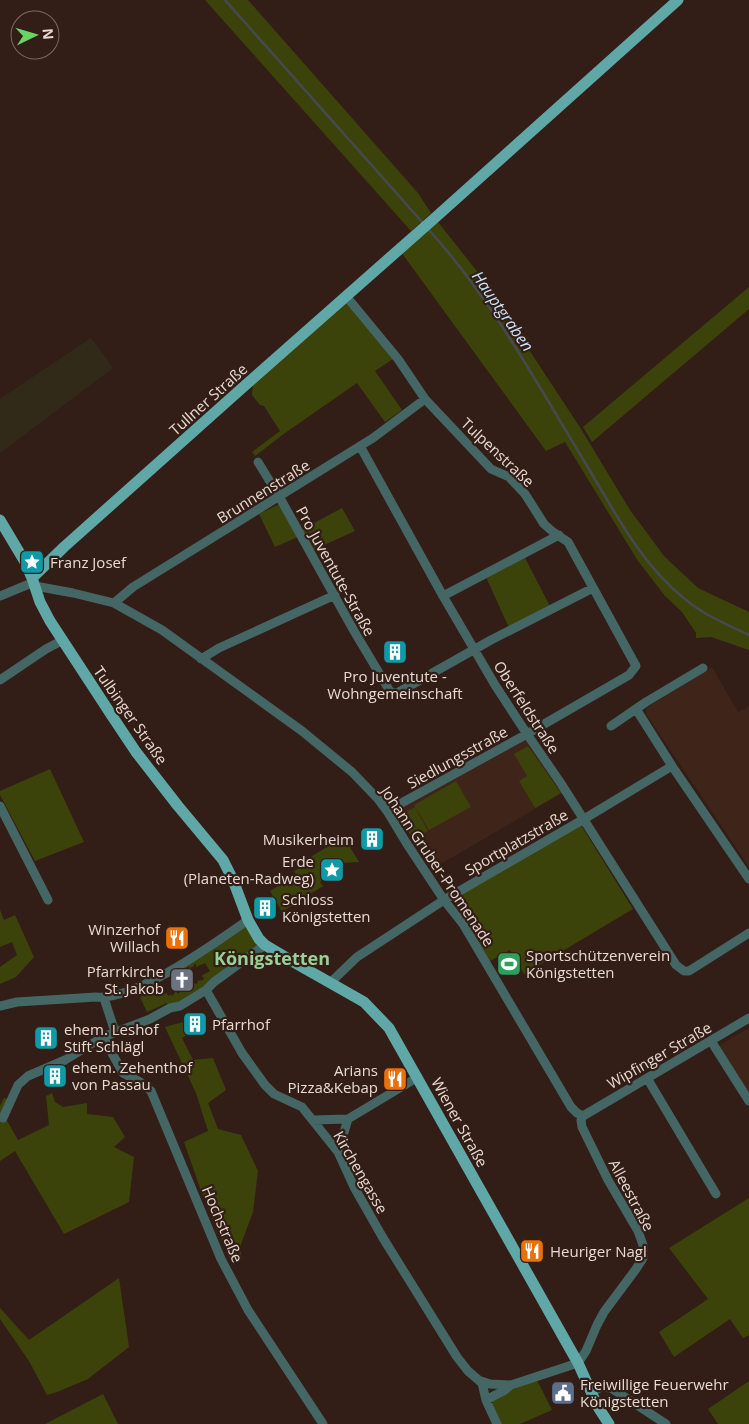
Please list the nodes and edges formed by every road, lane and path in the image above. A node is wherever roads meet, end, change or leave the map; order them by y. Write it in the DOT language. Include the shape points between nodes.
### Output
graph roads {
  1 [pos="678,0"];
  2 [pos="346,296"];
  3 [pos="425,398"];
  4 [pos="360,446"];
  5 [pos="258,462"];
  6 [pos="280,498"];
  7 [pos="0,520"];
  8 [pos="560,535"];
  9 [pos="34,582"];
  10 [pos="593,588"];
  11 [pos="335,595"];
  12 [pos="0,596"];
  13 [pos="443,596"];
  14 [pos="114,603"];
  15 [pos="63,640"];
  16 [pos="474,650"];
  17 [pos="201,659"];
  18 [pos="634,662"];
  19 [pos="703,668"];
  20 [pos="0,680"];
  21 [pos="636,709"];
  22 [pos="611,726"];
  23 [pos="527,734"];
  24 [pos="672,766"];
  25 [pos="0,806"];
  26 [pos="387,811"];
  27 [pos="584,819"];
  28 [pos="749,878"];
  29 [pos="48,900"];
  30 [pos="444,900"];
  31 [pos="248,920"];
  32 [pos="749,933"];
  33 [pos="265,945"];
  34 [pos="330,983"];
  35 [pos="206,990"];
  36 [pos="104,998"];
  37 [pos="0,1006"];
  38 [pos="749,1018"];
  39 [pos="115,1032"];
  40 [pos="103,1037"];
  41 [pos="710,1041"];
  42 [pos="418,1077"];
  43 [pos="647,1078"];
  44 [pos="748,1098"];
  45 [pos="583,1116"];
  46 [pos="3,1118"];
  47 [pos="348,1119"];
  48 [pos="313,1120"];
  49 [pos="338,1152"];
  50 [pos="716,1194"];
  51 [pos="578,1362"];
  52 [pos="481,1381"];
  53 [pos="511,1385"];
  54 [pos="594,1391"];
  55 [pos="486,1400"];
  56 [pos="496,1422"];
  57 [pos="323,1424"];
  58 [pos="486,1424"];
  59 [pos="610,1424"];
  60 [pos="666,1424"];
  1 -- 2 [label="main road, Tullner Straße"];
  2 -- 3 [label="street, Tulpenstraße" via="398,359"];
  2 -- 9 [label="main road, Tullner Straße" via="64,547"];
  3 -- 4 [label="street, Brunnenstraße"];
  3 -- 8 [label="street, Tulpenstraße" via="491,469 509,477 525,494 544,524"];
  4 -- 6 [label="street, Brunnenstraße"];
  4 -- 13 [label="street, Oberfeldstraße"];
  5 -- 6 [label="street, Pro Juventute-Straße"];
  6 -- 11 [label="street, Pro Juventute-Straße"];
  6 -- 14 [label="street, Brunnenstraße" via="134,587"];
  7 -- 9 [label="main road, Tulbinger Straße"];
  8 -- 10 [label="street, Tulpenstraße" via="568,542"];
  8 -- 13 [label="street"];
  9 -- 12 [label="street"];
  9 -- 14 [label="street, Johann Gruber-Promenade"];
  9 -- 15 [label="main road, Tulbinger Straße" via="40,602"];
  10 -- 16 [label="street"];
  10 -- 18 [label="street, Tulpenstraße"];
  11 -- 16 [label="street, Pro Juventute-Straße" via="391,694"];
  11 -- 17 [label="street"];
  13 -- 16 [label="street, Oberfeldstraße"];
  14 -- 17 [label="street, Johann Gruber-Promenade" via="162,630"];
  15 -- 20 [label="street"];
  15 -- 31 [label="main road, Tulbinger Straße" via="136,752 223,860"];
  16 -- 23 [label="street, Oberfeldstraße"];
  17 -- 26 [label="street, Johann Gruber-Promenade" via="309,736 352,772"];
  18 -- 23 [label="street, Siedlungsstraße" via="635,669 629,675"];
  19 -- 21 [label="street"];
  21 -- 22 [label="street"];
  21 -- 24 [label="street"];
  23 -- 26 [label="street, Siedlungsstraße"];
  23 -- 27 [label="street, Oberfeldstraße"];
  24 -- 27 [label="street, Sportplatzstraße"];
  24 -- 28 [label="street"];
  25 -- 29 [label="street"];
  26 -- 30 [label="street, Johann Gruber-Promenade"];
  27 -- 30 [label="street, Sportplatzstraße"];
  27 -- 32 [label="street, Oberfeldstraße" via="681,969 696,968"];
  30 -- 34 [label="street, Sportplatzstraße" via="357,957"];
  30 -- 45 [label="street, Johann Gruber-Promenade" via="463,924 571,1107"];
  31 -- 33 [label="main road, Tulbinger Straße"];
  31 -- 36 [label="street" via="195,956 140,986"];
  33 -- 34 [label="main road, Wiener Straße"];
  33 -- 35 [label="street"];
  34 -- 42 [label="main road, Wiener Straße" via="364,1002 381,1018"];
  35 -- 39 [label="street" via="180,1006"];
  35 -- 48 [label="street, Kirchengasse" via="242,1053 265,1085 274,1094 302,1106"];
  36 -- 37 [label="street" via="17,1002"];
  36 -- 39 [label="street"];
  38 -- 41 [label="street, Wipfinger Straße"];
  39 -- 40 [label="street"];
  40 -- 46 [label="street" via="65,1060 28,1076 18,1085"];
  40 -- 57 [label="street, Hochstraße" via="123,1073 151,1091 226,1268 248,1310"];
  41 -- 43 [label="street, Wipfinger Straße"];
  41 -- 44 [label="street"];
  42 -- 47 [label="street"];
  42 -- 51 [label="main road, Wiener Straße"];
  43 -- 45 [label="street, Wipfinger Straße"];
  43 -- 50 [label="street"];
  45 -- 51 [label="street, Alleestraße" via="582,1127 638,1231 643,1252 636,1269 600,1318"];
  47 -- 48 [label="street"];
  47 -- 49 [label="street"];
  48 -- 49 [label="street, Kirchengasse"];
  49 -- 52 [label="street, Kirchengasse" via="383,1238 457,1357"];
  51 -- 53 [label="street"];
  51 -- 54 [label="main road, Wiener Straße"];
  52 -- 53 [label="street"];
  52 -- 55 [label="street"];
  53 -- 55 [label="street"];
  54 -- 59 [label="main road, Wiener Straße" via="601,1412"];
  54 -- 60 [label="street" via="604,1386 611,1388"];
  55 -- 56 [label="street"];
  56 -- 58 [label="street"];
}
